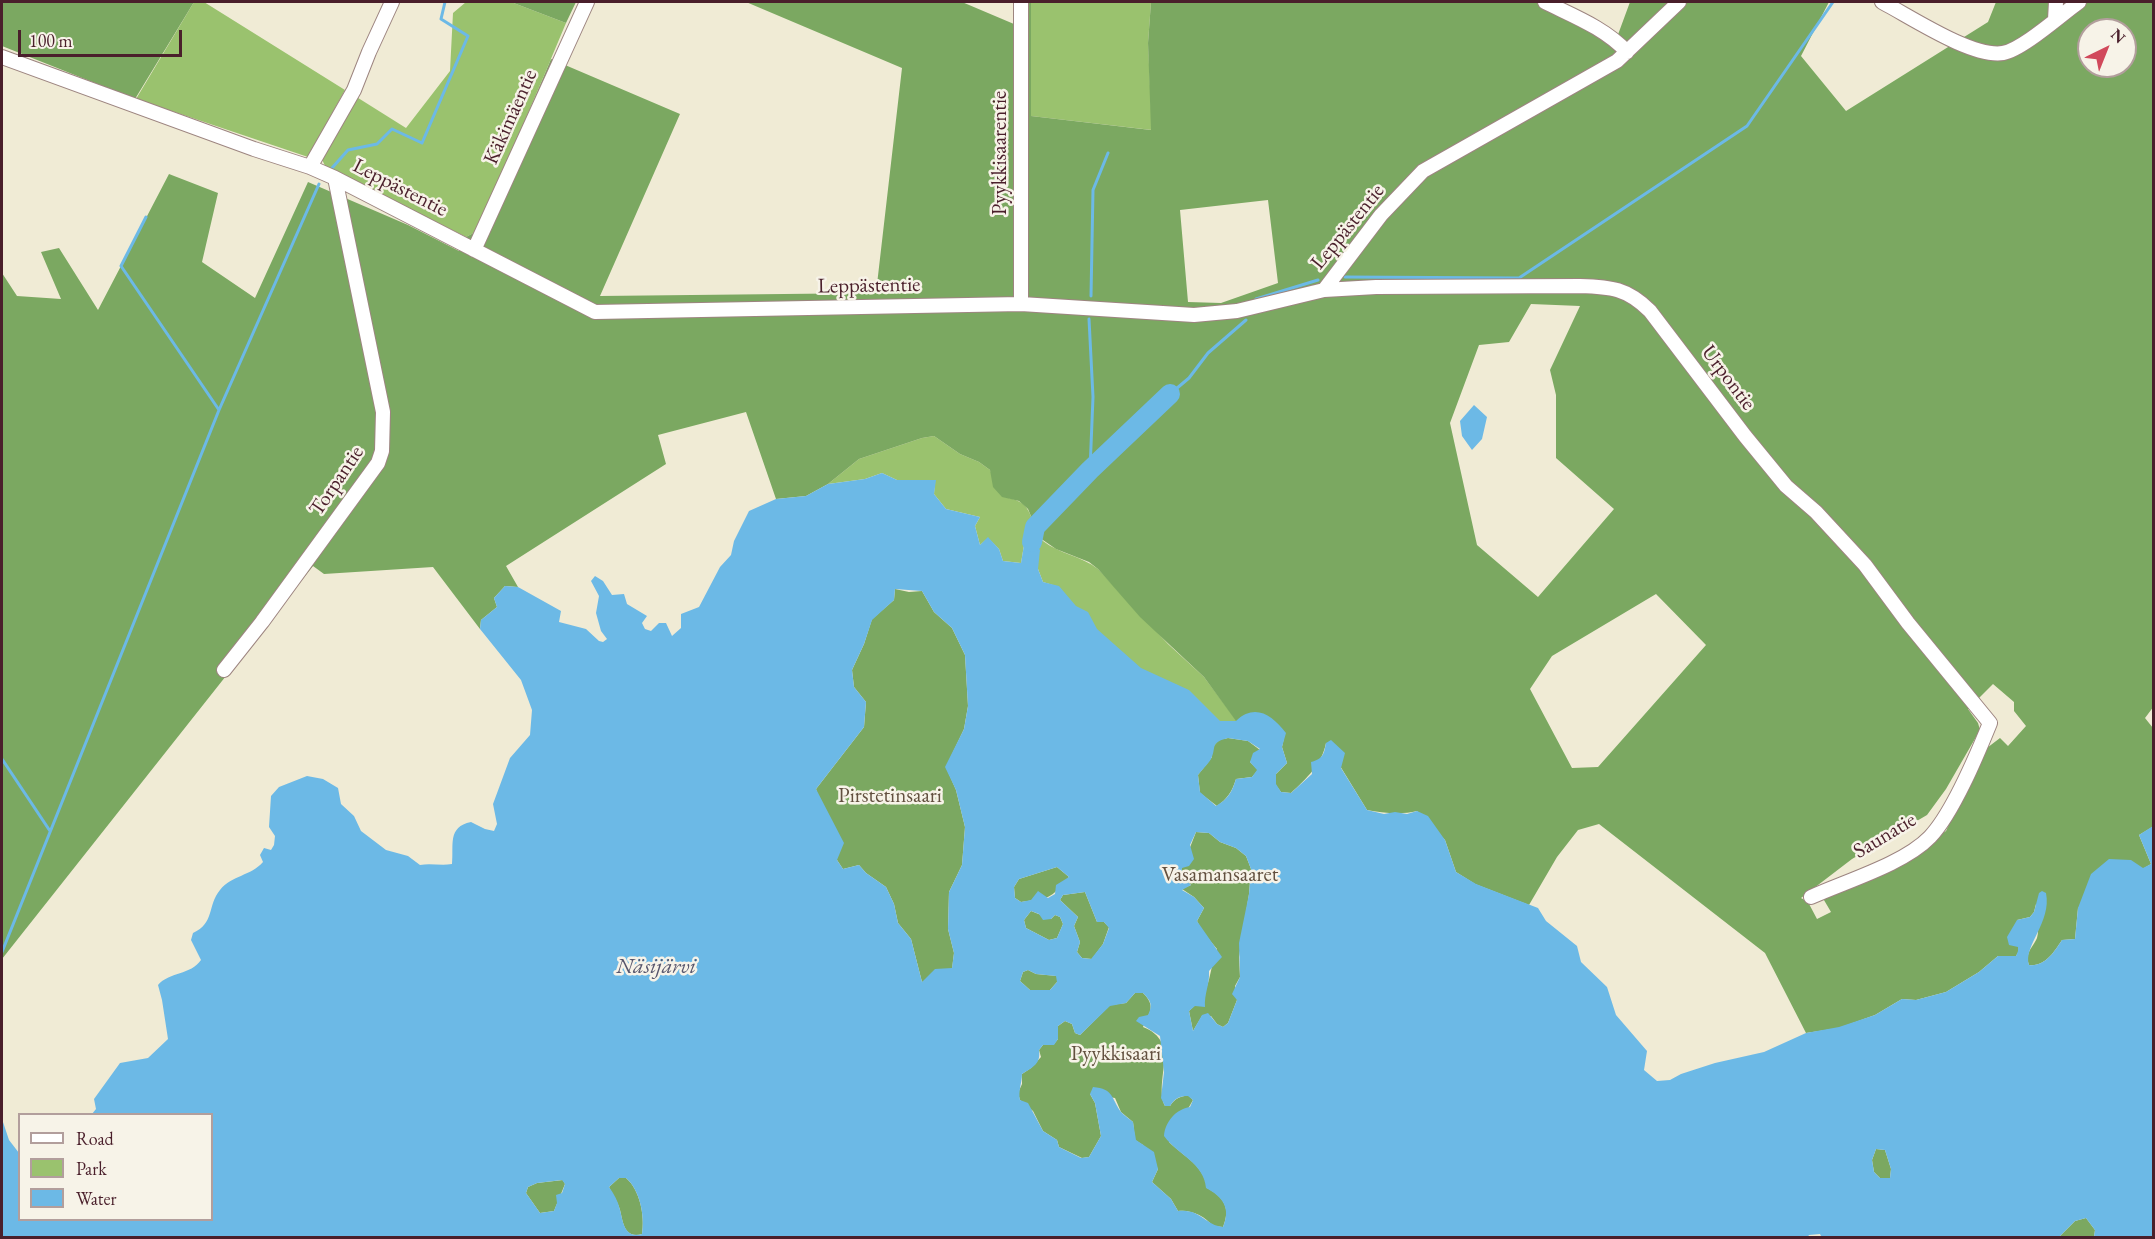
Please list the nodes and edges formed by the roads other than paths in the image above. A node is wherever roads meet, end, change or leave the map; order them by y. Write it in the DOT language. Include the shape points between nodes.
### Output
graph roads {
  1 [pos="392,2"];
  2 [pos="587,2"];
  3 [pos="1021,2"];
  4 [pos="1545,2"];
  5 [pos="1678,2"];
  6 [pos="1882,2"];
  7 [pos="2056,2"];
  8 [pos="2079,2"];
  9 [pos="2055,20"];
  10 [pos="1627,52"];
  11 [pos="2,57"];
  12 [pos="310,167"];
  13 [pos="335,178"];
  14 [pos="474,250"];
  15 [pos="1324,290"];
  16 [pos="1021,304"];
  17 [pos="224,670"];
  18 [pos="1990,723"];
  19 [pos="1812,897"];
  1 -- 12 [label="street" via="354,90"];
  2 -- 14 [label="street, Käkimäentie"];
  3 -- 16 [label="street, Pyykkisaarentie"];
  4 -- 10 [label="street" via="1603,32"];
  5 -- 10 [label="street, Leppästentie"];
  6 -- 9 [label="street" via="1985,53 2005,53 2020,46"];
  7 -- 9 [label="street"];
  8 -- 9 [label="street"];
  10 -- 15 [label="street, Leppästentie" via="1603,70 1423,171 1381,215"];
  11 -- 12 [label="street, Leppästentie"];
  12 -- 13 [label="street, Leppästentie"];
  13 -- 14 [label="street, Leppästentie"];
  13 -- 17 [label="street, Torpantie" via="383,412 382,451 371,473"];
  14 -- 16 [label="street, Leppästentie" via="595,312"];
  15 -- 16 [label="street, Leppästentie" via="1258,307 1194,315"];
  15 -- 18 [label="street, Urpontie" via="1580,286 1609,287 1638,299 1786,486 1816,512 1865,566"];
  18 -- 19 [label="street, Saunatie" via="1947,812 1929,838 1896,860"];
}
